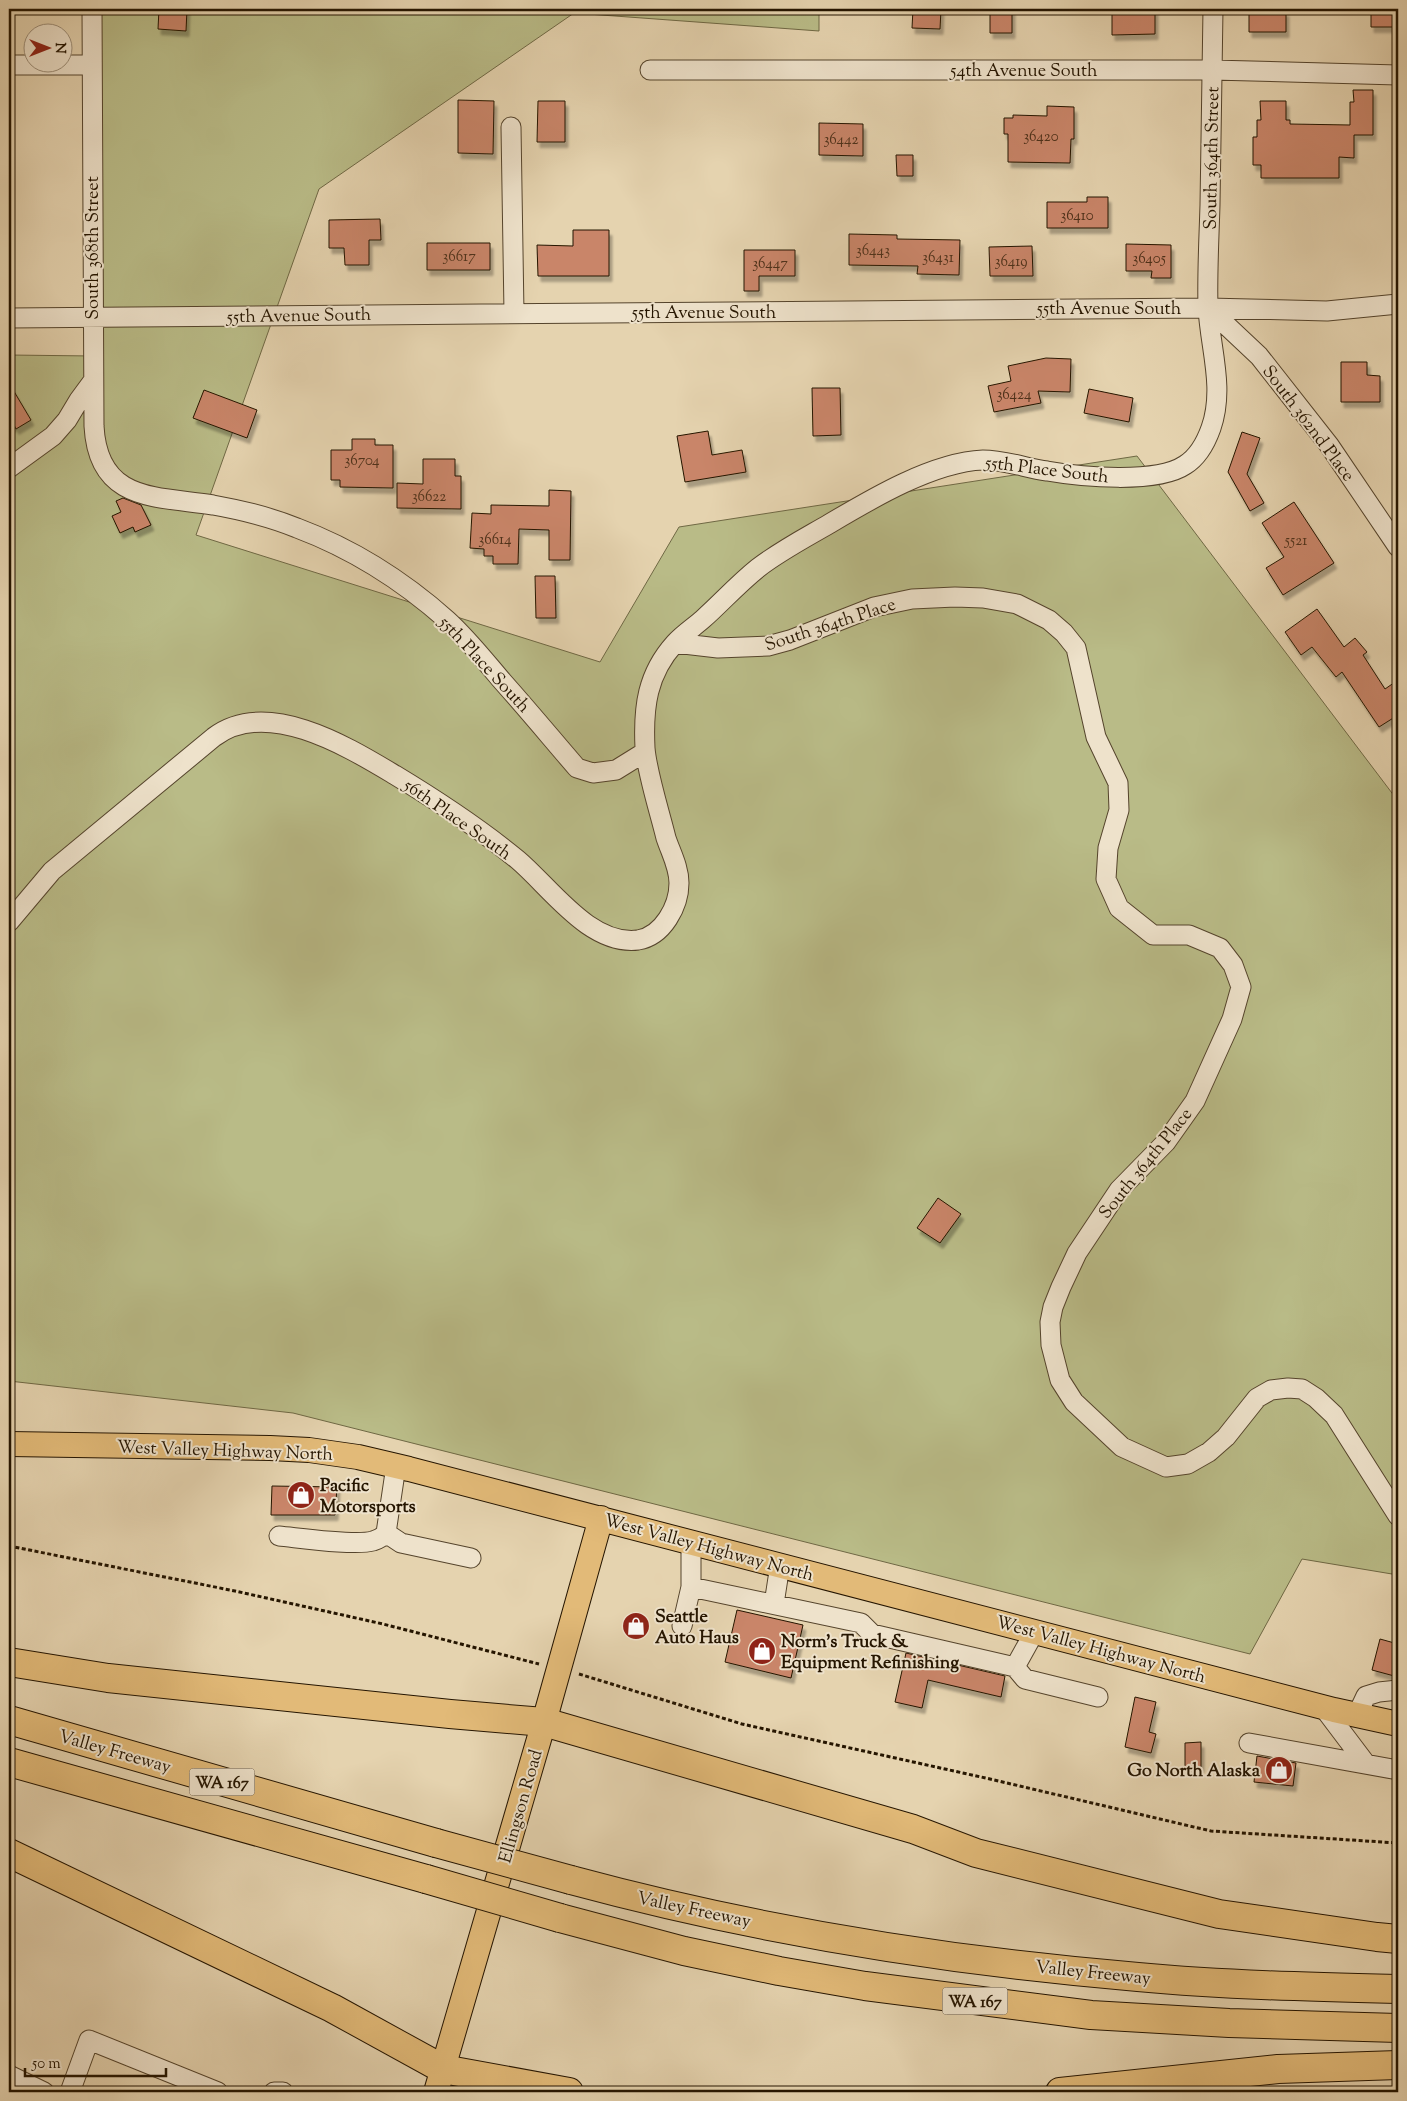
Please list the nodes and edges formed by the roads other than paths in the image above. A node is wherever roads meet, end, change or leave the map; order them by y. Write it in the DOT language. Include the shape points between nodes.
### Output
graph roads {
  1 [pos="92,9"];
  2 [pos="1213,9"];
  3 [pos="9,65"];
  4 [pos="92,65"];
  5 [pos="650,70"];
  6 [pos="1212,70"];
  7 [pos="1398,75"];
  8 [pos="511,127"];
  9 [pos="1398,304"];
  10 [pos="1208,308"];
  11 [pos="514,313"];
  12 [pos="93,316"];
  13 [pos="9,318"];
  14 [pos="93,381"];
  15 [pos="9,468"];
  16 [pos="116,481"];
  17 [pos="1398,548"];
  18 [pos="675,643"];
  19 [pos="646,752"];
  20 [pos="9,922"];
  21 [pos="9,1444"];
  22 [pos="396,1466"];
  23 [pos="1398,1516"];
  24 [pos="601,1518"];
  25 [pos="386,1533"];
  26 [pos="279,1536"];
  27 [pos="691,1542"];
  28 [pos="471,1558"];
  29 [pos="780,1565"];
  30 [pos="691,1587"];
  31 [pos="774,1604"];
  32 [pos="682,1626"];
  33 [pos="1032,1631"];
  34 [pos="9,1662"];
  35 [pos="1015,1667"];
  36 [pos="1398,1690"];
  37 [pos="1098,1697"];
  38 [pos="1323,1707"];
  39 [pos="1357,1715"];
  40 [pos="9,1720"];
  41 [pos="544,1722"];
  42 [pos="1398,1724"];
  43 [pos="1249,1743"];
  44 [pos="9,1762"];
  45 [pos="1366,1764"];
  46 [pos="1398,1770"];
  47 [pos="9,1853"];
  48 [pos="1398,1939"];
  49 [pos="1398,1989"];
  50 [pos="1398,2028"];
  51 [pos="1398,2064"];
  52 [pos="9,2075"];
  53 [pos="440,2081"];
  54 [pos="44,2092"];
  55 [pos="70,2092"];
  56 [pos="218,2092"];
  57 [pos="274,2092"];
  58 [pos="283,2092"];
  59 [pos="569,2092"];
  60 [pos="1060,2092"];
  1 -- 4 [label="street, South 368th Street"];
  2 -- 6 [label="street, South 364th Street"];
  3 -- 4 [label="street"];
  4 -- 12 [label="street, South 368th Street"];
  5 -- 6 [label="street, 54th Avenue South"];
  6 -- 7 [label="street, 54th Avenue South"];
  6 -- 10 [label="street, South 364th Street"];
  8 -- 11 [label="street"];
  9 -- 10 [label="street, 55th Avenue South" via="1327,311"];
  10 -- 11 [label="street, 55th Avenue South"];
  10 -- 17 [label="street, South 362nd Place" via="1259,356 1329,445"];
  10 -- 18 [label="street, 55th Place South" via="1217,399 1212,426 1205,441 1198,454 1184,466 1164,474 1125,477 1049,472 991,460 948,466 862,504 761,566"];
  11 -- 12 [label="street, 55th Avenue South"];
  12 -- 13 [label="street, 55th Avenue South"];
  12 -- 14 [label="street, South 368th Street"];
  14 -- 15 [label="street" via="53,436"];
  14 -- 16 [label="street, South 368th Street" via="95,443 102,464"];
  16 -- 19 [label="street, 55th Place South" via="143,494 214,505 295,527 330,540 387,573 448,621 472,645 577,768 593,773 616,770"];
  18 -- 19 [label="street, 56th Place South" via="651,678"];
  18 -- 23 [label="street, South 364th Place" via="718,648 768,646 874,607 912,599 955,597 999,600 1031,610 1064,633 1076,648 1096,737 1118,783 1119,810 1108,848 1106,879 1119,908 1153,935 1189,935 1220,948 1233,965 1241,987 1232,1019 1194,1101 1166,1142 1114,1198 1077,1253 1053,1307 1050,1322 1050,1345 1060,1380 1074,1402 1122,1447 1166,1467 1188,1464 1209,1452 1226,1437 1257,1398 1271,1390 1302,1389 1334,1415"];
  19 -- 20 [label="street, 56th Place South" via="679,886 666,922 642,939 620,939 591,928 521,863 477,829 364,756 306,731 268,724 236,726 214,737 52,871"];
  21 -- 22 [label="main road, West Valley Highway North" via="309,1450"];
  22 -- 24 [label="main road, West Valley Highway North"];
  22 -- 25 [label="street"];
  24 -- 27 [label="main road, West Valley Highway North"];
  24 -- 41 [label="main road, Ellingson Road"];
  25 -- 26 [label="street" via="372,1542"];
  25 -- 28 [label="street" via="401,1543"];
  27 -- 29 [label="main road, West Valley Highway North"];
  27 -- 30 [label="street"];
  29 -- 31 [label="street"];
  29 -- 33 [label="main road, West Valley Highway North"];
  30 -- 31 [label="street"];
  30 -- 32 [label="street"];
  31 -- 35 [label="street" via="861,1623 872,1634"];
  33 -- 35 [label="street"];
  33 -- 38 [label="main road, West Valley Highway North"];
  34 -- 41 [label="highway" via="118,1679"];
  35 -- 37 [label="street" via="1025,1678"];
  36 -- 39 [label="street" via="1366,1696"];
  38 -- 39 [label="main road, West Valley Highway North"];
  38 -- 45 [label="street"];
  39 -- 42 [label="main road, West Valley Highway North"];
  40 -- 49 [label="highway, Valley Freeway / WA 167, bridge" via="571,1880 696,1911 869,1945 1139,1978"];
  41 -- 48 [label="highway" via="913,1829 976,1852 1219,1914"];
  41 -- 53 [label="main road, Ellingson Road"];
  43 -- 45 [label="street"];
  44 -- 50 [label="highway, WA 167, bridge" via="560,1918 684,1951 779,1971 885,1989 1091,2015"];
  45 -- 46 [label="street"];
  47 -- 53 [label="highway" via="332,2008"];
  51 -- 60 [label="highway" via="1278,2068"];
  52 -- 54 [label="street"];
  53 -- 59 [label="highway"];
  55 -- 56 [label="street" via="90,2040"];
  57 -- 58 [label="street"];
}
